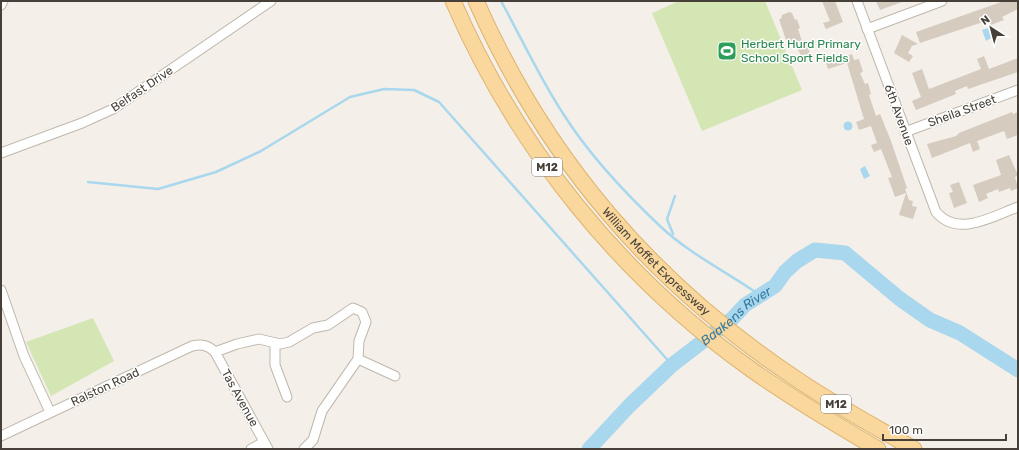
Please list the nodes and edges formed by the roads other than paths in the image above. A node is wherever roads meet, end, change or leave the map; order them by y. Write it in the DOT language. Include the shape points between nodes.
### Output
graph roads {
  1 [pos="3,1"];
  2 [pos="272,1"];
  3 [pos="453,1"];
  4 [pos="476,1"];
  5 [pos="857,1"];
  6 [pos="942,1"];
  7 [pos="1,5"];
  8 [pos="867,29"];
  9 [pos="1018,90"];
  10 [pos="905,132"];
  11 [pos="1,153"];
  12 [pos="1018,207"];
  13 [pos="1,290"];
  14 [pos="3,303"];
  15 [pos="275,343"];
  16 [pos="213,350"];
  17 [pos="358,359"];
  18 [pos="395,376"];
  19 [pos="287,397"];
  20 [pos="50,412"];
  21 [pos="1,436"];
  22 [pos="266,445"];
  23 [pos="251,449"];
  24 [pos="304,449"];
  25 [pos="878,449"];
  26 [pos="914,449"];
  1 -- 7 [label="street"];
  2 -- 11 [label="street, Belfast Drive" via="113,109 89,121"];
  3 -- 25 [label="main road, William Moffet Expressway / M12" via="493,84 547,167 618,254 675,308 751,369"];
  4 -- 26 [label="main road, William Moffet Expressway / M12" via="516,84 547,133 577,176 630,239 688,294 762,354 832,401"];
  5 -- 8 [label="street, 6th Avenue"];
  6 -- 8 [label="street"];
  8 -- 10 [label="street, 6th Avenue"];
  9 -- 10 [label="street, Sheila Street"];
  10 -- 12 [label="street, 6th Avenue" via="934,208 950,223 973,224"];
  13 -- 14 [label="street"];
  14 -- 20 [label="street"];
  15 -- 16 [label="street" via="259,339"];
  15 -- 17 [label="street" via="294,340 313,328 328,325 349,309 357,308 364,314 366,322 359,341"];
  15 -- 19 [label="street" via="277,370"];
  16 -- 20 [label="street, Ralston Road" via="199,345 192,346"];
  16 -- 22 [label="street, Tas Avenue"];
  17 -- 18 [label="street"];
  17 -- 24 [label="street" via="322,411 313,440"];
  20 -- 21 [label="street, Ralston Road"];
  22 -- 23 [label="street"];
}
